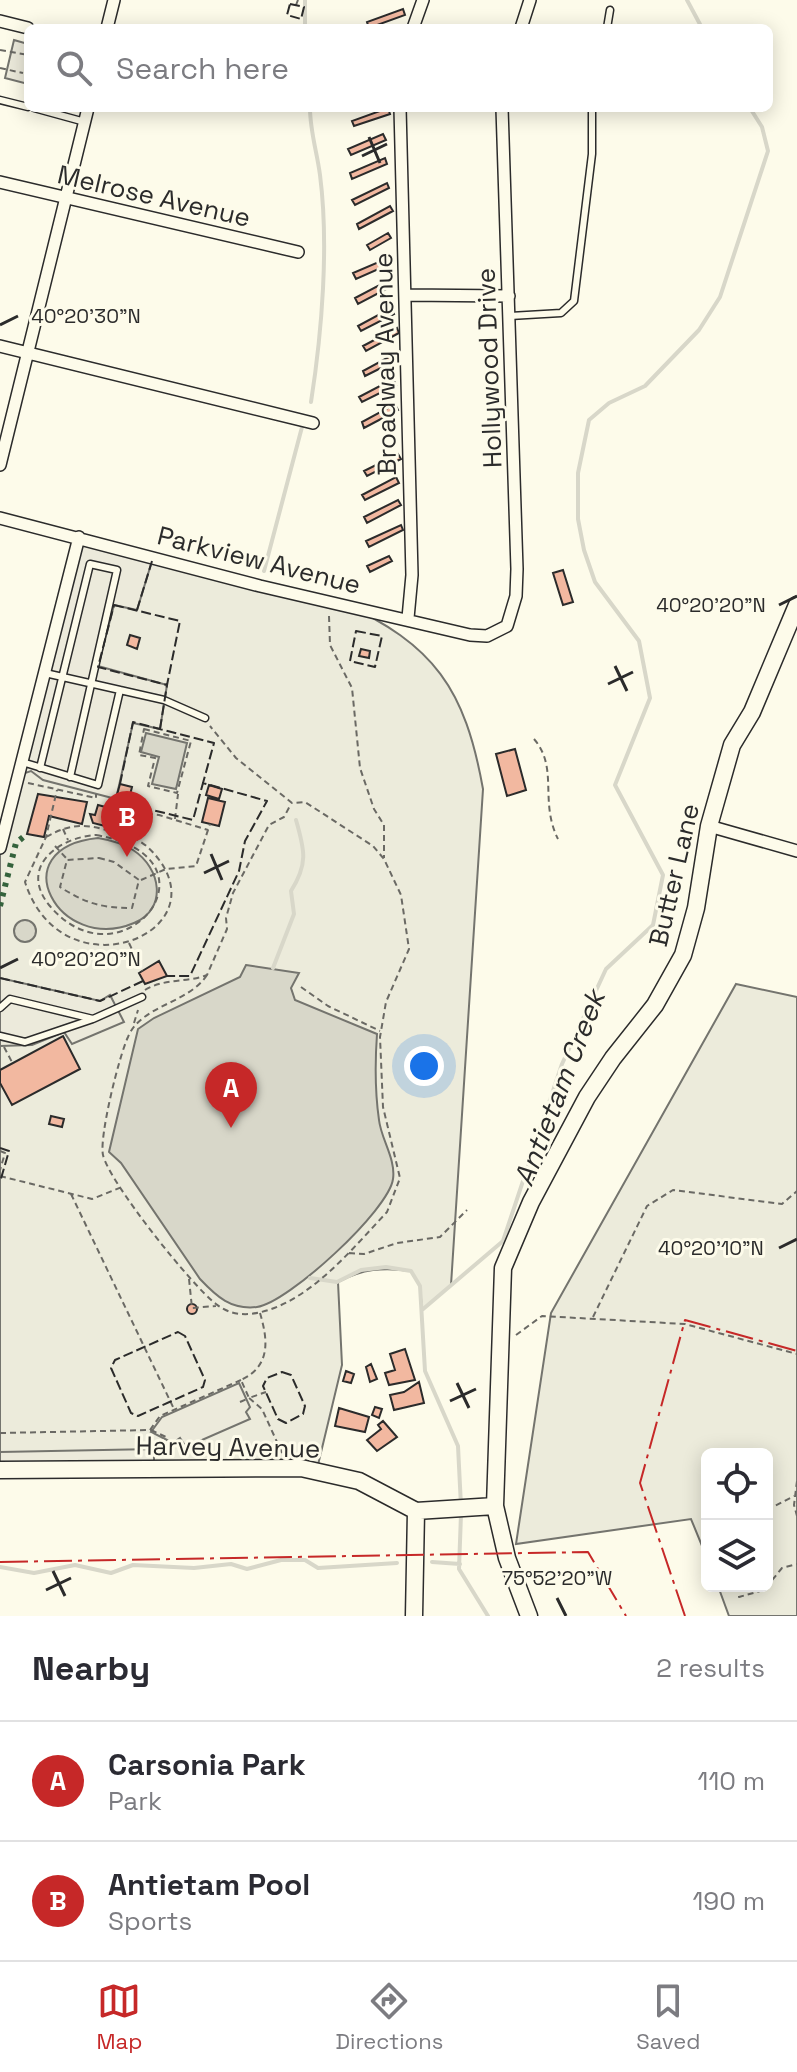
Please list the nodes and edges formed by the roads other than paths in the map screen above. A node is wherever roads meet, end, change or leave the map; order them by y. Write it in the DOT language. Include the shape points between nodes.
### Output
graph roads {
  1 [pos="114,0"];
  2 [pos="423,0"];
  3 [pos="530,0"];
  4 [pos="610,10"];
  5 [pos="0,21"];
  6 [pos="108,24"];
  7 [pos="414,24"];
  8 [pos="522,24"];
  9 [pos="608,24"];
  10 [pos="24,27"];
  11 [pos="0,100"];
  12 [pos="24,105"];
  13 [pos="49,112"];
  14 [pos="87,112"];
  15 [pos="400,112"];
  16 [pos="502,112"];
  17 [pos="592,112"];
  18 [pos="85,122"];
  19 [pos="0,182"];
  20 [pos="67,199"];
  21 [pos="298,252"];
  22 [pos="406,295"];
  23 [pos="509,296"];
  24 [pos="510,316"];
  25 [pos="0,346"];
  26 [pos="27,353"];
  27 [pos="313,423"];
  28 [pos="0,465"];
  29 [pos="0,518"];
  30 [pos="79,537"];
  31 [pos="797,605"];
  32 [pos="408,618"];
  33 [pos="507,626"];
  34 [pos="45,673"];
  35 [pos="63,677"];
  36 [pos="90,684"];
  37 [pos="120,690"];
  38 [pos="205,718"];
  39 [pos="22,762"];
  40 [pos="40,768"];
  41 [pos="70,777"];
  42 [pos="709,826"];
  43 [pos="0,848"];
  44 [pos="797,851"];
  45 [pos="142,997"];
  46 [pos="0,1008"];
  47 [pos="93,1019"];
  48 [pos="0,1038"];
  49 [pos="0,1470"];
  50 [pos="495,1506"];
  51 [pos="416,1511"];
  52 [pos="414,1616"];
  53 [pos="529,1616"];
  1 -- 6 [label="street"];
  2 -- 7 [label="street"];
  3 -- 8 [label="street"];
  4 -- 9 [label="lane"];
  5 -- 10 [label="street"];
  11 -- 12 [label="lane"];
  13 -- 18 [label="lane"];
  14 -- 18 [label="street"];
  15 -- 22 [label="street, Broadway Avenue"];
  16 -- 23 [label="street, Hollywood Drive"];
  17 -- 24 [label="lane" via="574,301 561,313"];
  18 -- 20 [label="street"];
  19 -- 20 [label="street, Melrose Avenue"];
  20 -- 21 [label="street, Melrose Avenue"];
  20 -- 26 [label="street"];
  22 -- 23 [label="street"];
  22 -- 32 [label="street, Broadway Avenue" via="412,575"];
  23 -- 24 [label="street, Hollywood Drive"];
  24 -- 33 [label="street, Hollywood Drive" via="517,569"];
  25 -- 26 [label="street"];
  26 -- 27 [label="street"];
  26 -- 28 [label="street"];
  29 -- 30 [label="street, Parkview Avenue"];
  30 -- 32 [label="street, Parkview Avenue"];
  30 -- 34 [label="street"];
  31 -- 42 [label="street, Butter Lane" via="752,712 732,745"];
  32 -- 33 [label="street, Parkview Avenue" via="470,635 487,636"];
  34 -- 35 [label="lane"];
  34 -- 39 [label="street"];
  35 -- 36 [label="lane"];
  35 -- 36 [label="lane" via="90,564 117,570"];
  35 -- 40 [label="lane"];
  36 -- 37 [label="lane"];
  36 -- 41 [label="lane"];
  37 -- 38 [label="lane" via="164,700"];
  37 -- 41 [label="lane" via="98,785"];
  39 -- 40 [label="lane"];
  39 -- 43 [label="street"];
  40 -- 41 [label="lane"];
  42 -- 44 [label="street"];
  42 -- 50 [label="street, Butter Lane" via="683,955 655,1005 587,1097 503,1268"];
  45 -- 47 [label="lane"];
  46 -- 47 [label="lane" via="10,999"];
  47 -- 48 [label="lane" via="25,1042"];
  49 -- 51 [label="street, Harvey Avenue" via="317,1469 359,1481"];
  50 -- 51 [label="street"];
  50 -- 53 [label="street"];
  51 -- 52 [label="street"];
}
